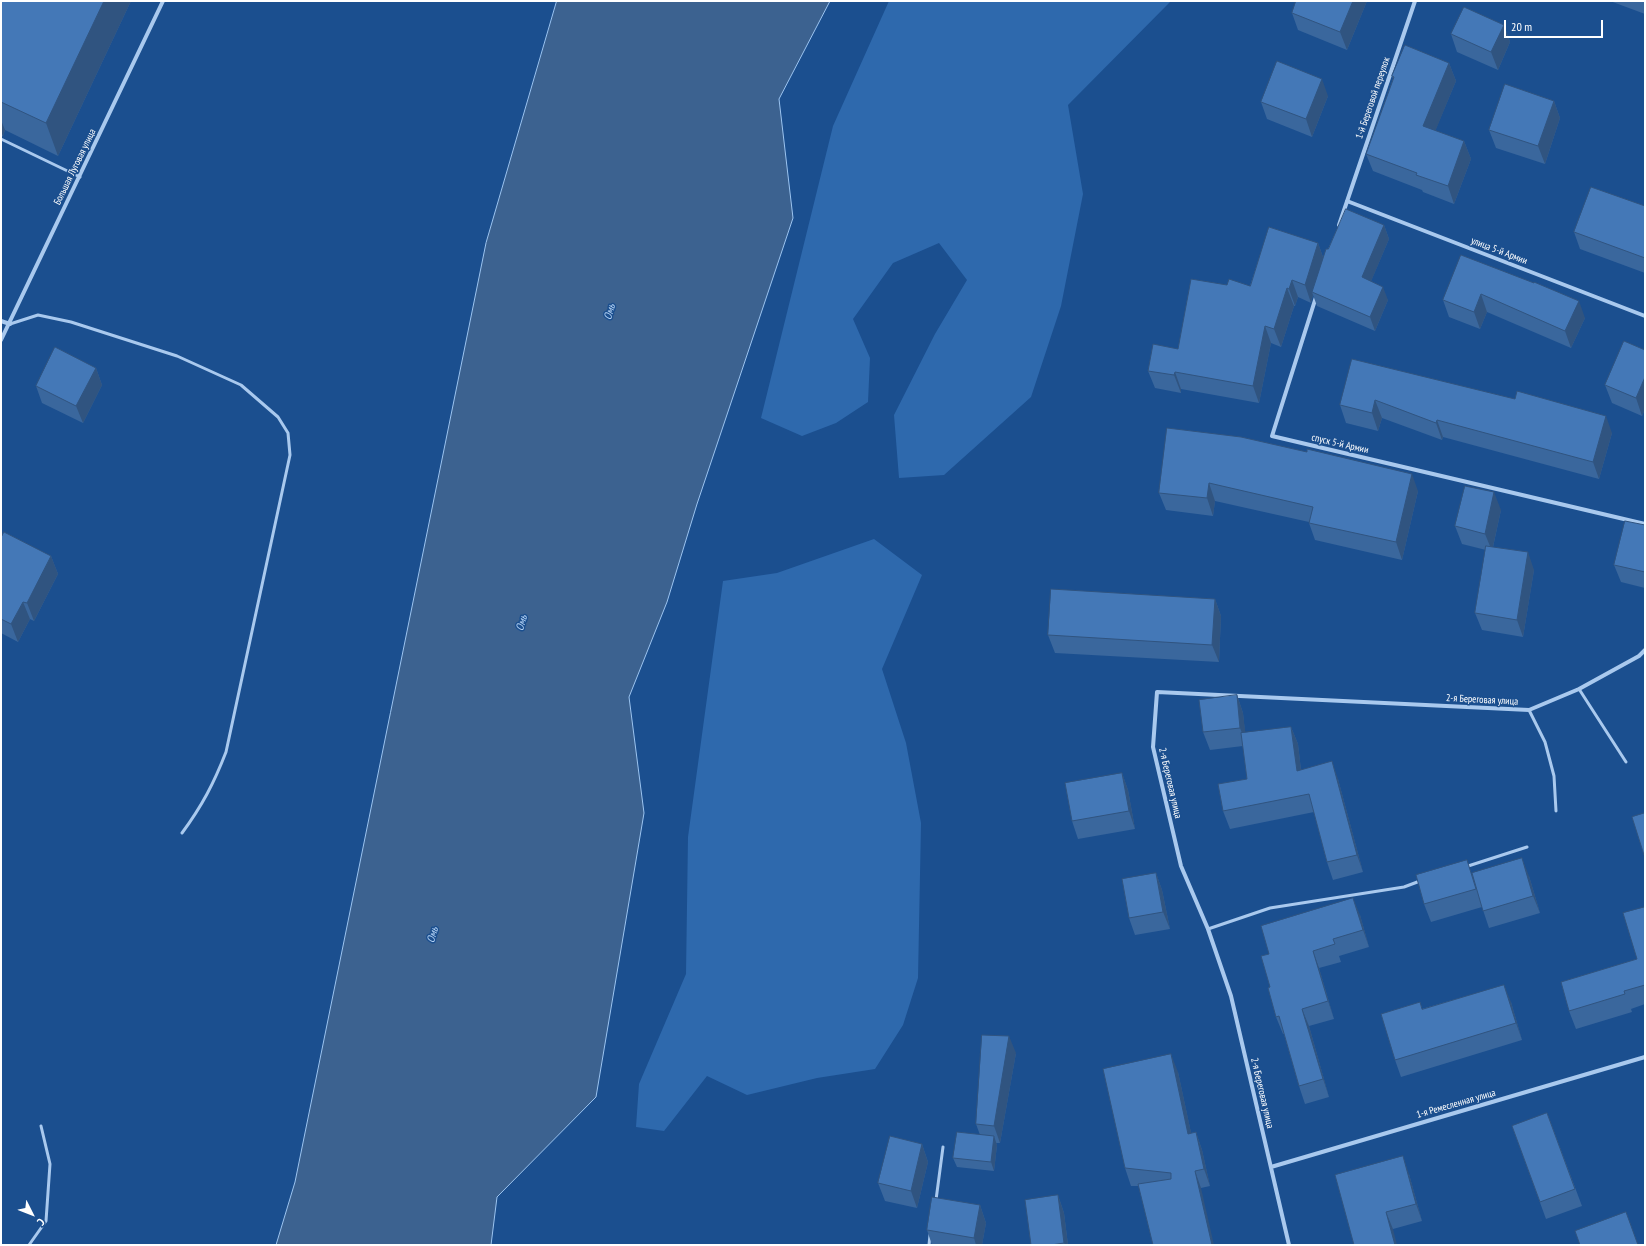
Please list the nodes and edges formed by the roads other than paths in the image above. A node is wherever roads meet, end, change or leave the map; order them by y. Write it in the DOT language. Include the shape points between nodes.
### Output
graph roads {
  1 [pos="163,1"];
  2 [pos="1415,1"];
  3 [pos="1,139"];
  4 [pos="80,177"];
  5 [pos="1347,201"];
  6 [pos="1337,231"];
  7 [pos="1318,292"];
  8 [pos="1645,316"];
  9 [pos="1,321"];
  10 [pos="10,324"];
  11 [pos="1,340"];
  12 [pos="1645,524"];
  13 [pos="1645,650"];
  14 [pos="1579,689"];
  15 [pos="1529,710"];
  16 [pos="1626,762"];
  17 [pos="1556,811"];
  18 [pos="182,833"];
  19 [pos="1527,847"];
  20 [pos="1458,869"];
  21 [pos="1424,880"];
  22 [pos="1208,929"];
  23 [pos="1645,1057"];
  24 [pos="41,1126"];
  25 [pos="944,1147"];
  26 [pos="1270,1167"];
  27 [pos="934,1207"];
  28 [pos="931,1230"];
  29 [pos="29,1245"];
  30 [pos="929,1245"];
  31 [pos="1289,1245"];
  1 -- 4 [label="street, Большая Луговая улица"];
  2 -- 5 [label="street, 1-й Береговой переулок"];
  3 -- 4 [label="lane"];
  4 -- 10 [label="street, Большая Луговая улица"];
  5 -- 6 [label="street"];
  5 -- 8 [label="street, улица 5-й Армии"];
  7 -- 12 [label="street, спуск 5-й Армии" via="1272,436"];
  9 -- 10 [label="street"];
  10 -- 11 [label="street, Большая Луговая улица"];
  10 -- 18 [label="lane" via="38,315 71,322 177,356 241,385 278,417 288,434 290,455 226,752 207,798"];
  13 -- 14 [label="street, 2-я Береговая улица" via="1639,656"];
  14 -- 15 [label="street, 2-я Береговая улица"];
  14 -- 16 [label="lane"];
  15 -- 17 [label="lane" via="1545,742 1554,776"];
  15 -- 22 [label="street, 2-я Береговая улица" via="1157,692 1153,747 1181,866"];
  19 -- 20 [label="lane"];
  21 -- 22 [label="lane" via="1404,887 1270,908"];
  22 -- 26 [label="street, 2-я Береговая улица" via="1231,996"];
  23 -- 26 [label="street, 1-я Ремесленная улица"];
  24 -- 29 [label="lane" via="50,1164 46,1221"];
  25 -- 27 [label="lane"];
  26 -- 31 [label="street, 2-я Береговая улица"];
  28 -- 30 [label="lane"];
}
